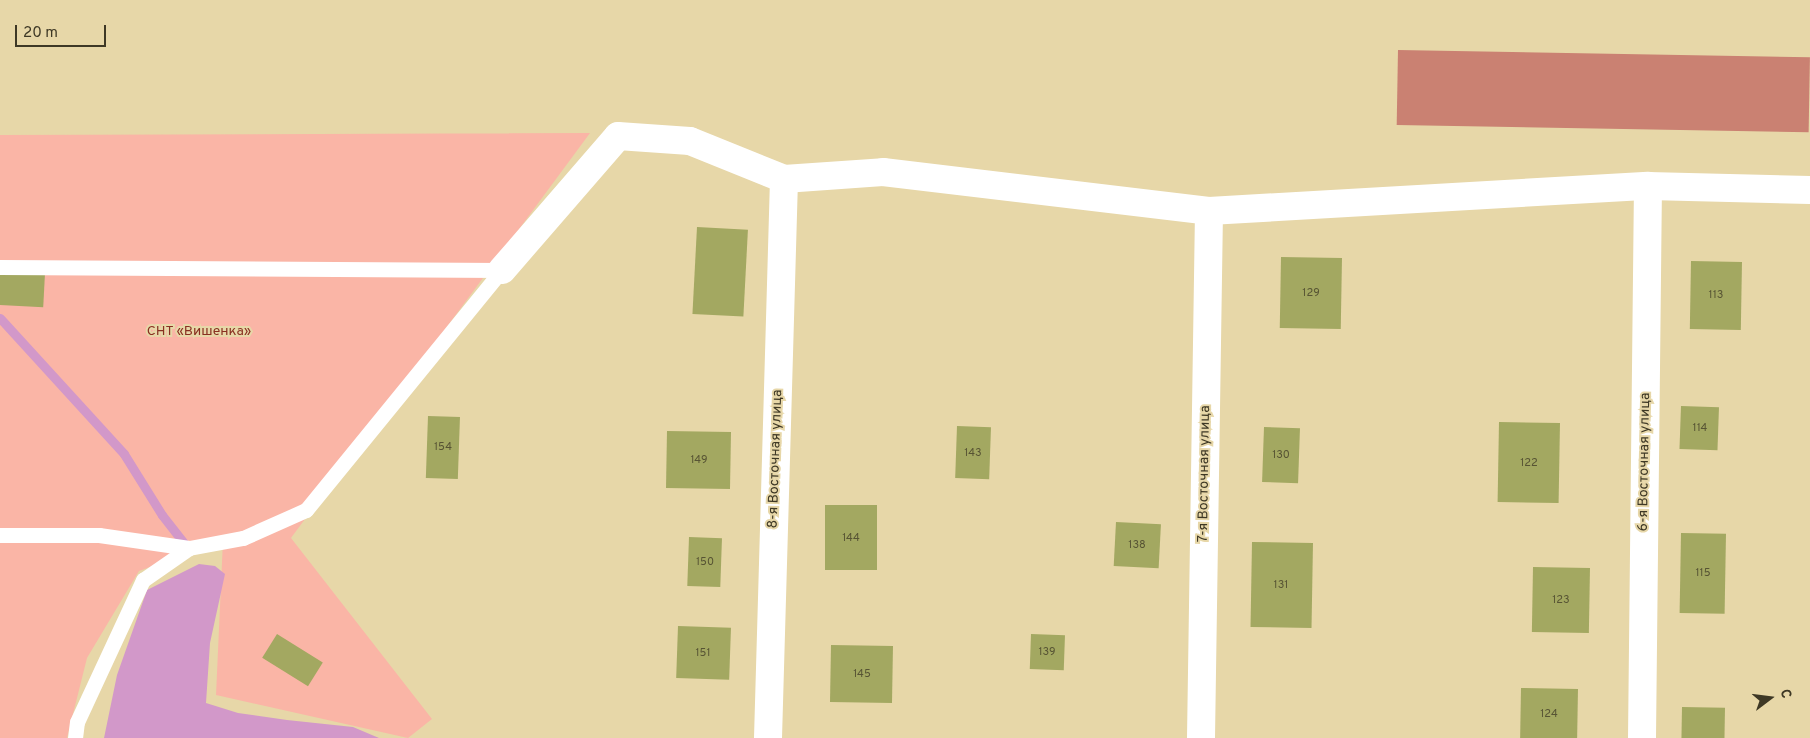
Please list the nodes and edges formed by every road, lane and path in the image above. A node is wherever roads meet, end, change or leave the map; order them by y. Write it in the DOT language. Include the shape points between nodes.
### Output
graph roads {
  1 [pos="784,179"];
  2 [pos="1648,186"];
  3 [pos="1810,190"];
  4 [pos="1209,211"];
  5 [pos="0,268"];
  6 [pos="502,270"];
  7 [pos="0,535"];
  8 [pos="189,548"];
  9 [pos="75,738"];
  10 [pos="768,738"];
  11 [pos="1201,738"];
  12 [pos="1642,738"];
  1 -- 4 [label="street" via="883,172"];
  1 -- 6 [label="street" via="690,142 618,136"];
  1 -- 10 [label="street, 8-я Восточная улица"];
  2 -- 3 [label="street"];
  2 -- 4 [label="street"];
  2 -- 12 [label="street, 6-я Восточная улица"];
  4 -- 11 [label="street, 7-я Восточная улица"];
  5 -- 6 [label="lane"];
  6 -- 8 [label="lane" via="306,510 243,538"];
  7 -- 8 [label="lane" via="99,535"];
  8 -- 9 [label="lane" via="143,580 77,722"];
}
